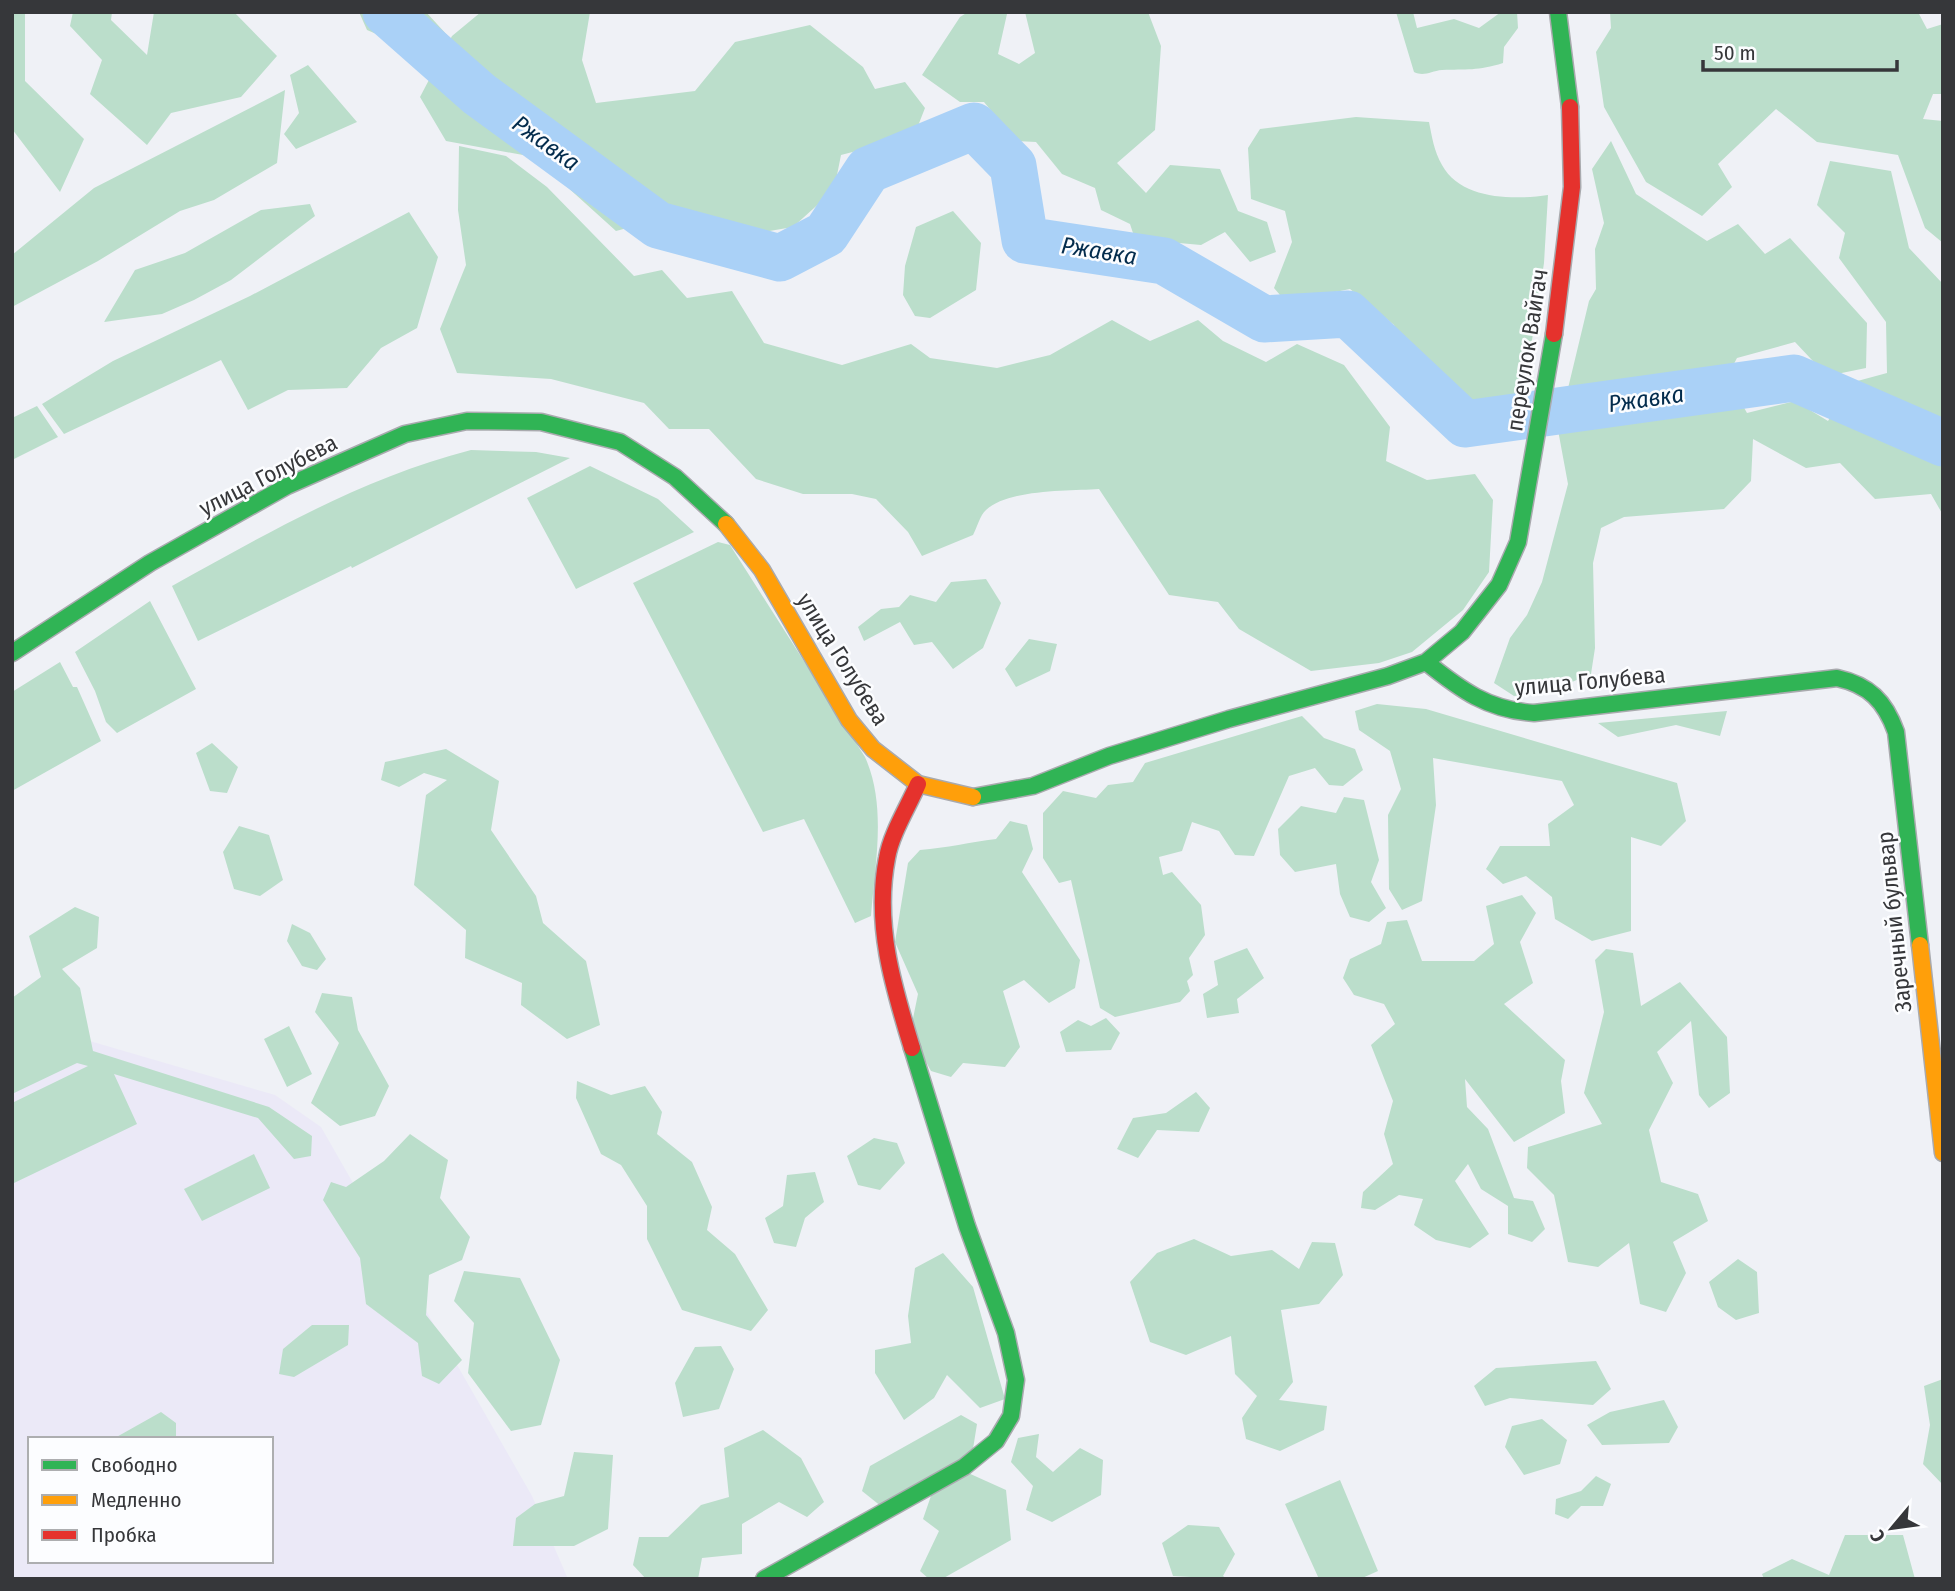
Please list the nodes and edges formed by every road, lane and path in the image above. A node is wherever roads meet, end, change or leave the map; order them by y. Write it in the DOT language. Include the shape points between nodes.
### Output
graph roads {
  1 [pos="1558,12"];
  2 [pos="12,653"];
  3 [pos="1426,662"];
  4 [pos="1876,692"];
  5 [pos="918,784"];
  6 [pos="1943,1153"];
  7 [pos="764,1579"];
  1 -- 3 [label="street, переулок Вайгач" via="1571,115 1572,187 1557,315 1518,542 1499,585 1462,632"];
  2 -- 5 [label="street, улица Голубева" via="150,563 287,485 405,433 467,421 541,422 620,442 676,477 727,525 762,570 849,720 873,749"];
  3 -- 4 [label="street, улица Голубева" via="1480,704 1510,712 1837,678 1858,681"];
  3 -- 5 [label="street, улица Голубева" via="1122,752 1032,786 978,797"];
  4 -- 6 [label="street, Заречный бульвар" via="1896,732"];
  5 -- 7 [label="street" via="887,856 881,915 896,995 967,1226 1006,1333 1016,1380 1011,1416 996,1441 964,1467"];
}
